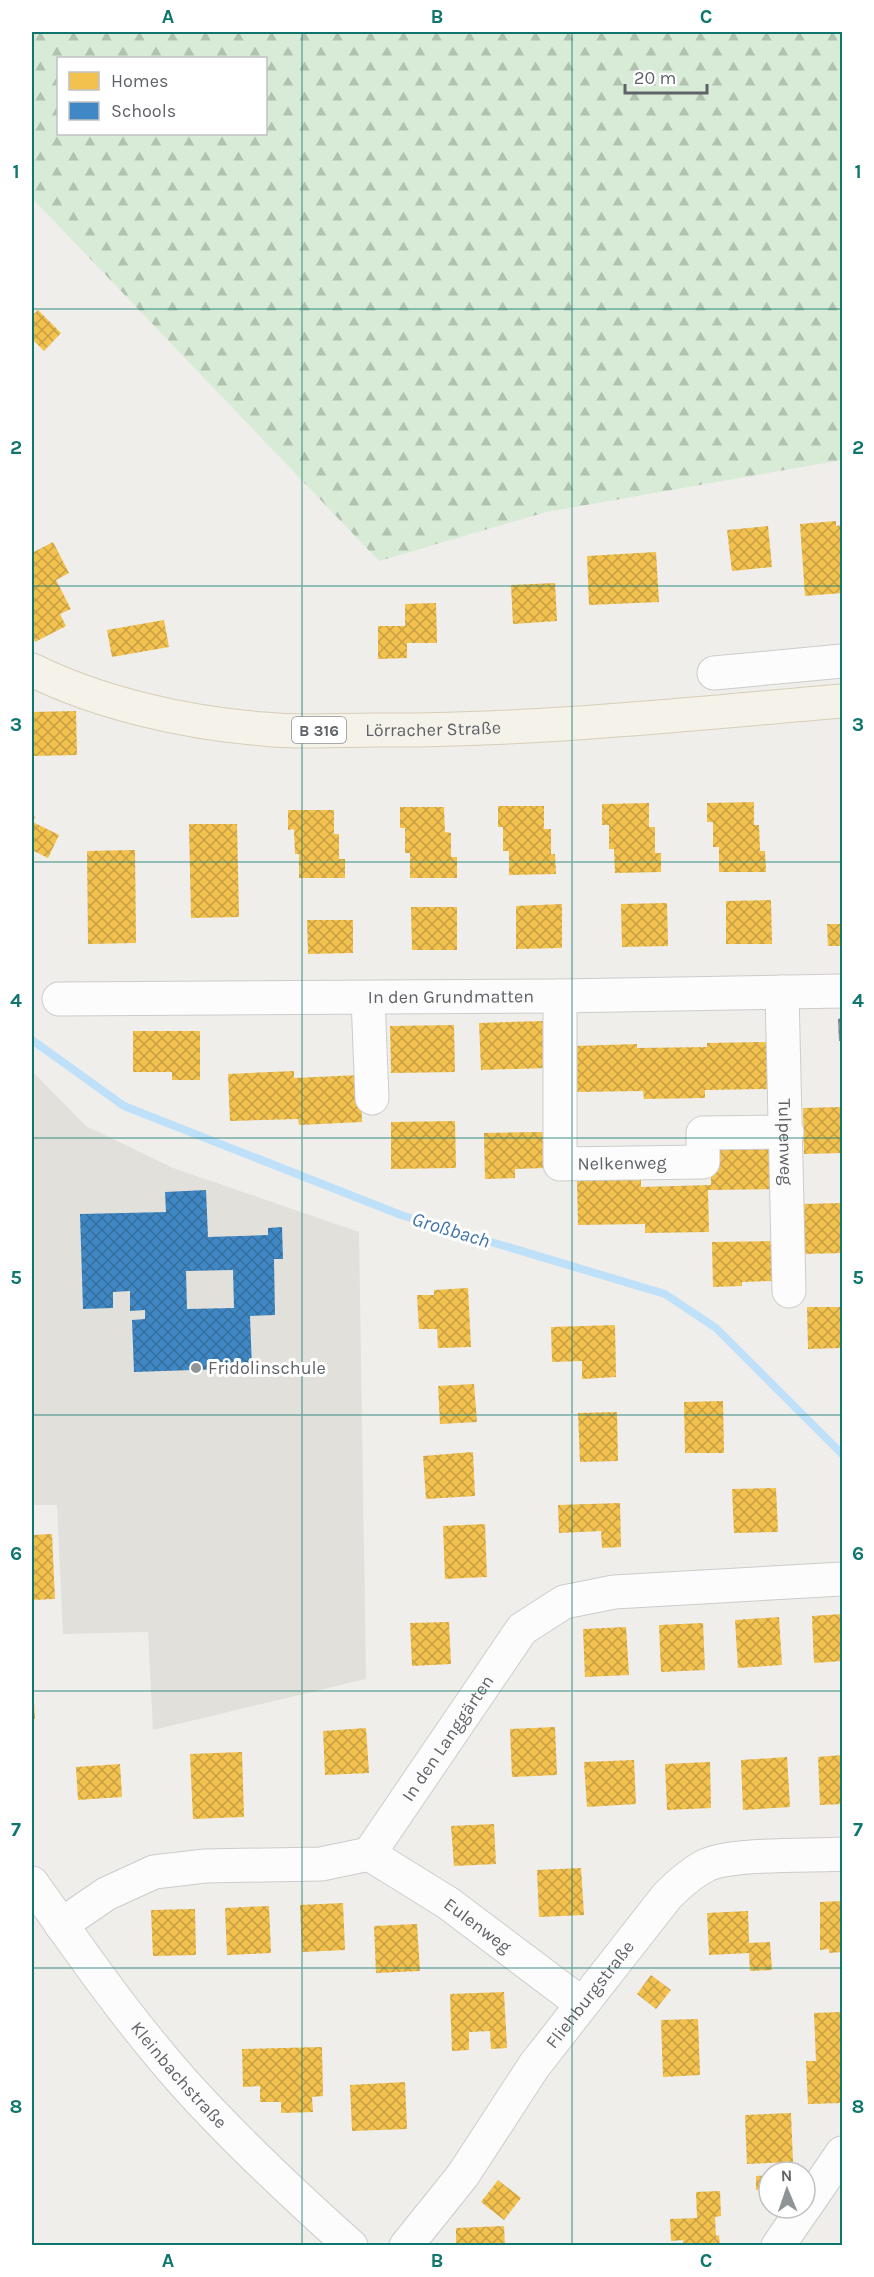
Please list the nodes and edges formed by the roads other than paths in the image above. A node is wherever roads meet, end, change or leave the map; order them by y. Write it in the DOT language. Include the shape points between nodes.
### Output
graph roads {
  1 [pos="843,661"];
  2 [pos="32,670"];
  3 [pos="714,673"];
  4 [pos="843,701"];
  5 [pos="843,991"];
  6 [pos="782,992"];
  7 [pos="560,996"];
  8 [pos="368,998"];
  9 [pos="59,999"];
  10 [pos="372,1098"];
  11 [pos="787,1132"];
  12 [pos="789,1290"];
  13 [pos="843,1579"];
  14 [pos="369,1854"];
  15 [pos="843,1854"];
  16 [pos="32,1882"];
  17 [pos="62,1925"];
  18 [pos="582,2004"];
  19 [pos="843,2153"];
  20 [pos="818,2200"];
  21 [pos="351,2246"];
  22 [pos="406,2246"];
  23 [pos="778,2246"];
  1 -- 3 [label="street"];
  2 -- 4 [label="main road, Lörracher Straße / B 316" via="96,695 164,715 264,729 461,731"];
  5 -- 6 [label="street, In den Grundmatten"];
  6 -- 7 [label="street, In den Grundmatten"];
  6 -- 11 [label="street, Tulpenweg"];
  7 -- 8 [label="street, In den Grundmatten"];
  7 -- 11 [label="street, Nelkenweg" via="560,1164 703,1162 703,1133"];
  8 -- 9 [label="street, In den Grundmatten"];
  8 -- 10 [label="street"];
  11 -- 12 [label="street, Tulpenweg"];
  13 -- 14 [label="street, In den Langgärten" via="614,1592 564,1602 522,1629"];
  14 -- 17 [label="street" via="321,1864 205,1866 153,1872 106,1894"];
  14 -- 18 [label="street, Eulenweg" via="448,1903"];
  15 -- 18 [label="street, Fliehburgstraße" via="709,1863 667,1896"];
  16 -- 17 [label="street, Kleinbachstraße"];
  17 -- 21 [label="street, Kleinbachstraße" via="183,2082 274,2177"];
  18 -- 22 [label="street, Fliehburgstraße" via="534,2066 464,2175"];
  19 -- 20 [label="street"];
  20 -- 23 [label="street"];
}
